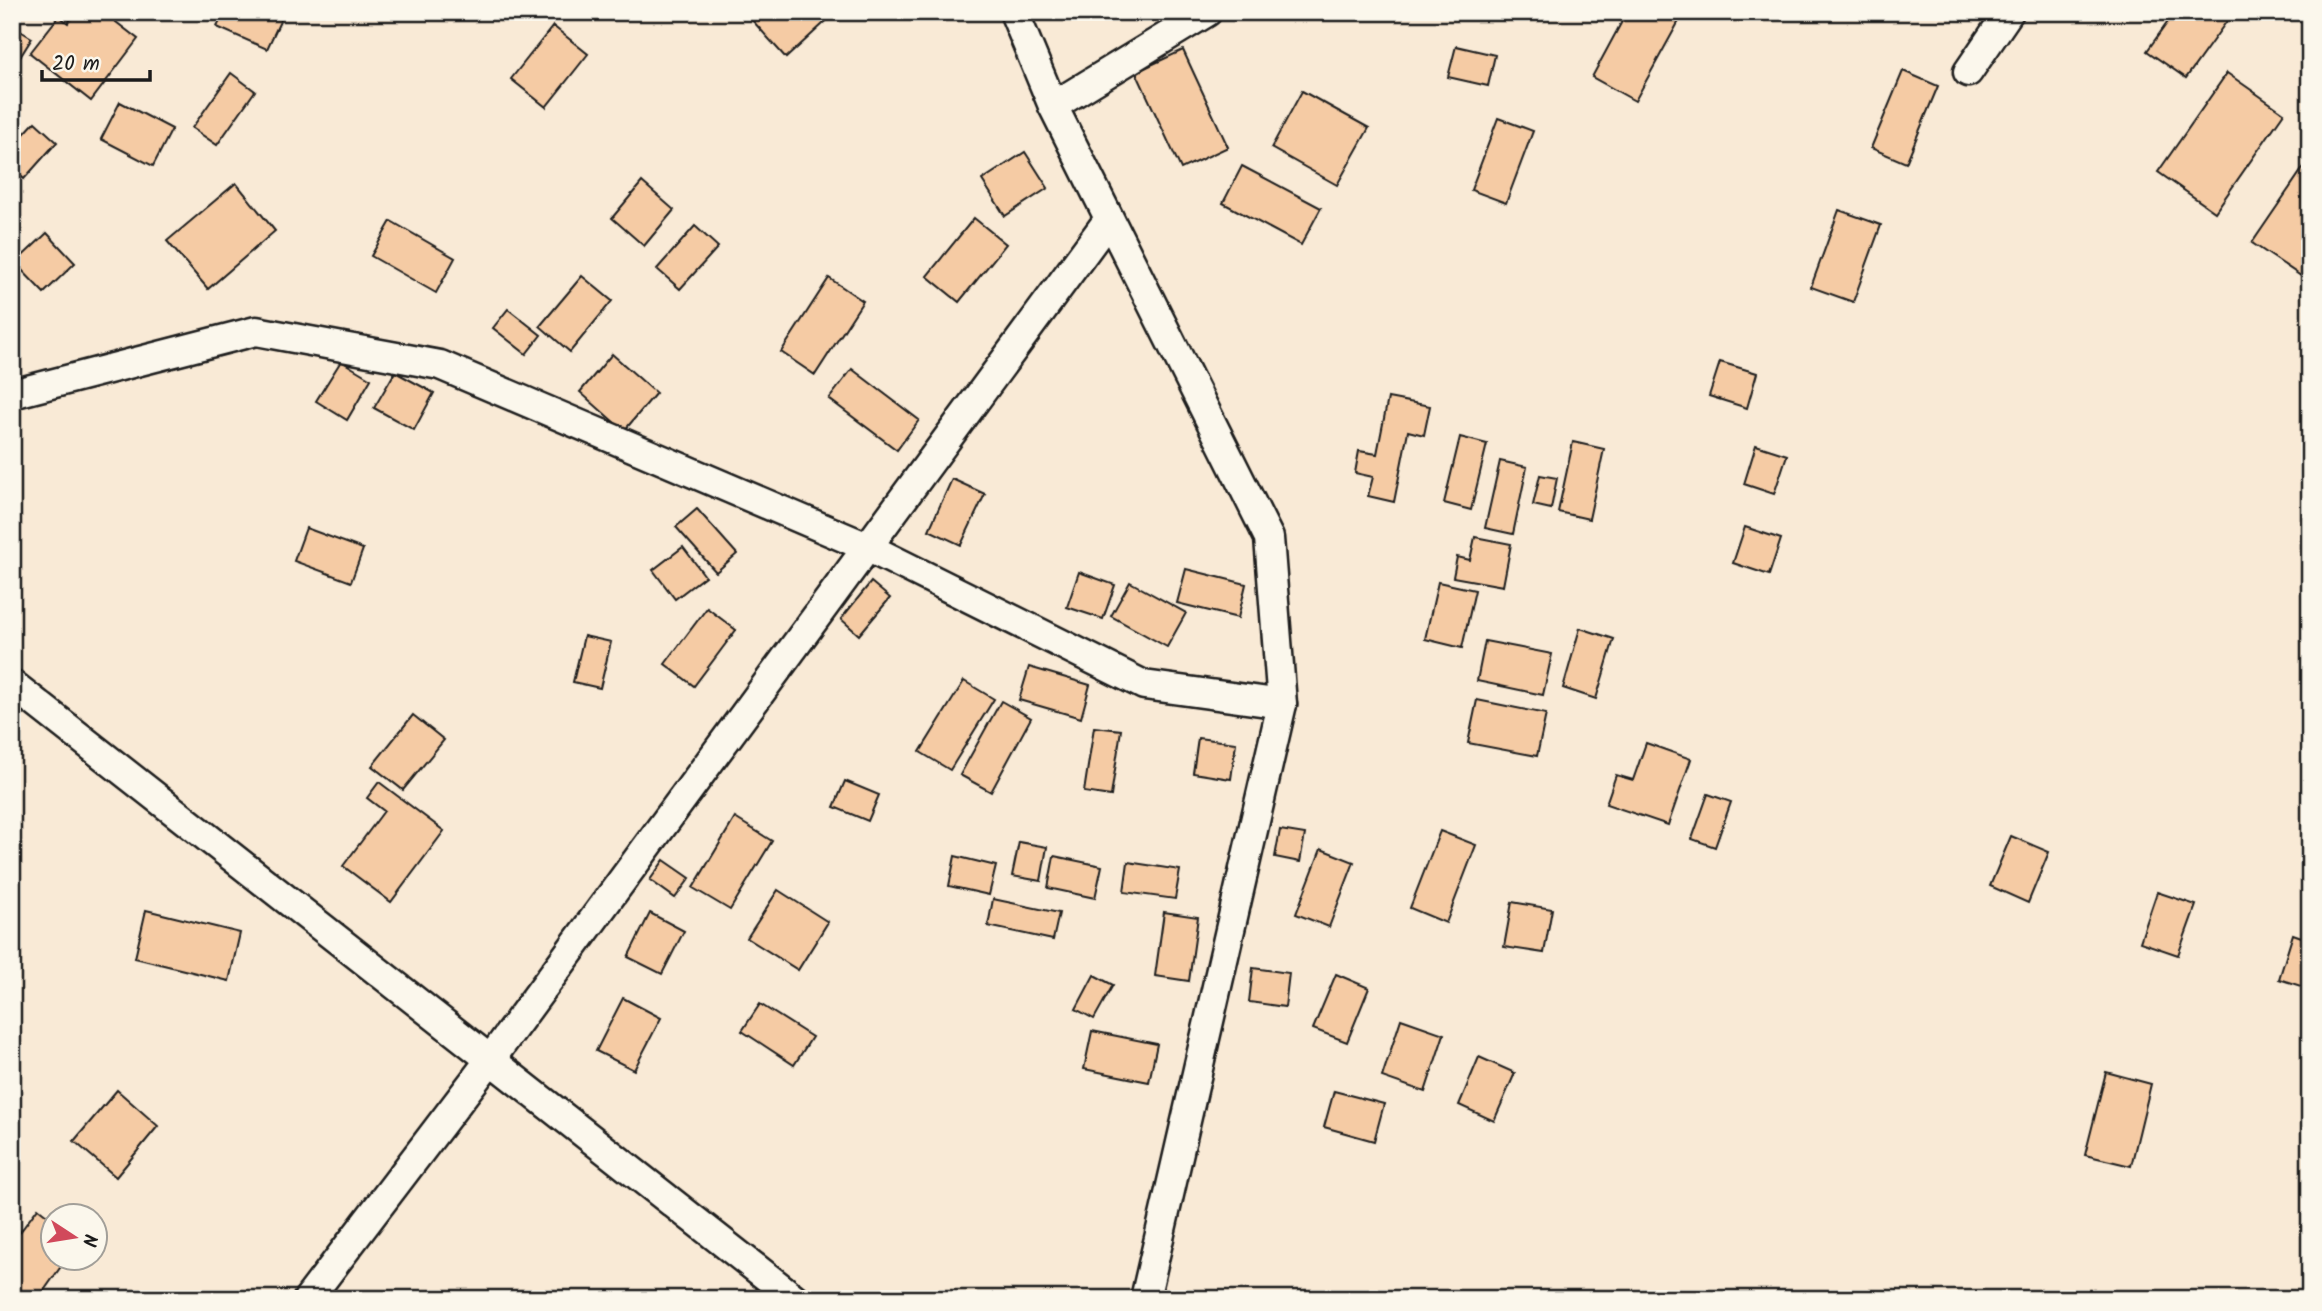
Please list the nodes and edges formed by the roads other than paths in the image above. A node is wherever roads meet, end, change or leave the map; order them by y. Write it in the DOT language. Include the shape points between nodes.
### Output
graph roads {
  1 [pos="1014,12"];
  2 [pos="1207,12"];
  3 [pos="2009,12"];
  4 [pos="1968,72"];
  5 [pos="1053,106"];
  6 [pos="1109,219"];
  7 [pos="12,394"];
  8 [pos="867,547"];
  9 [pos="12,684"];
  10 [pos="1282,704"];
  11 [pos="490,1060"];
  12 [pos="308,1299"];
  13 [pos="795,1299"];
  14 [pos="1145,1299"];
  1 -- 5 [label="street"];
  2 -- 5 [label="street"];
  3 -- 4 [label="street"];
  5 -- 6 [label="street"];
  6 -- 8 [label="street"];
  6 -- 10 [label="street" via="1269,538"];
  7 -- 8 [label="street" via="256,331 440,365"];
  8 -- 10 [label="street" via="1144,685"];
  8 -- 11 [label="street"];
  9 -- 11 [label="street"];
  10 -- 14 [label="street"];
  11 -- 12 [label="street"];
  11 -- 13 [label="street"];
}
